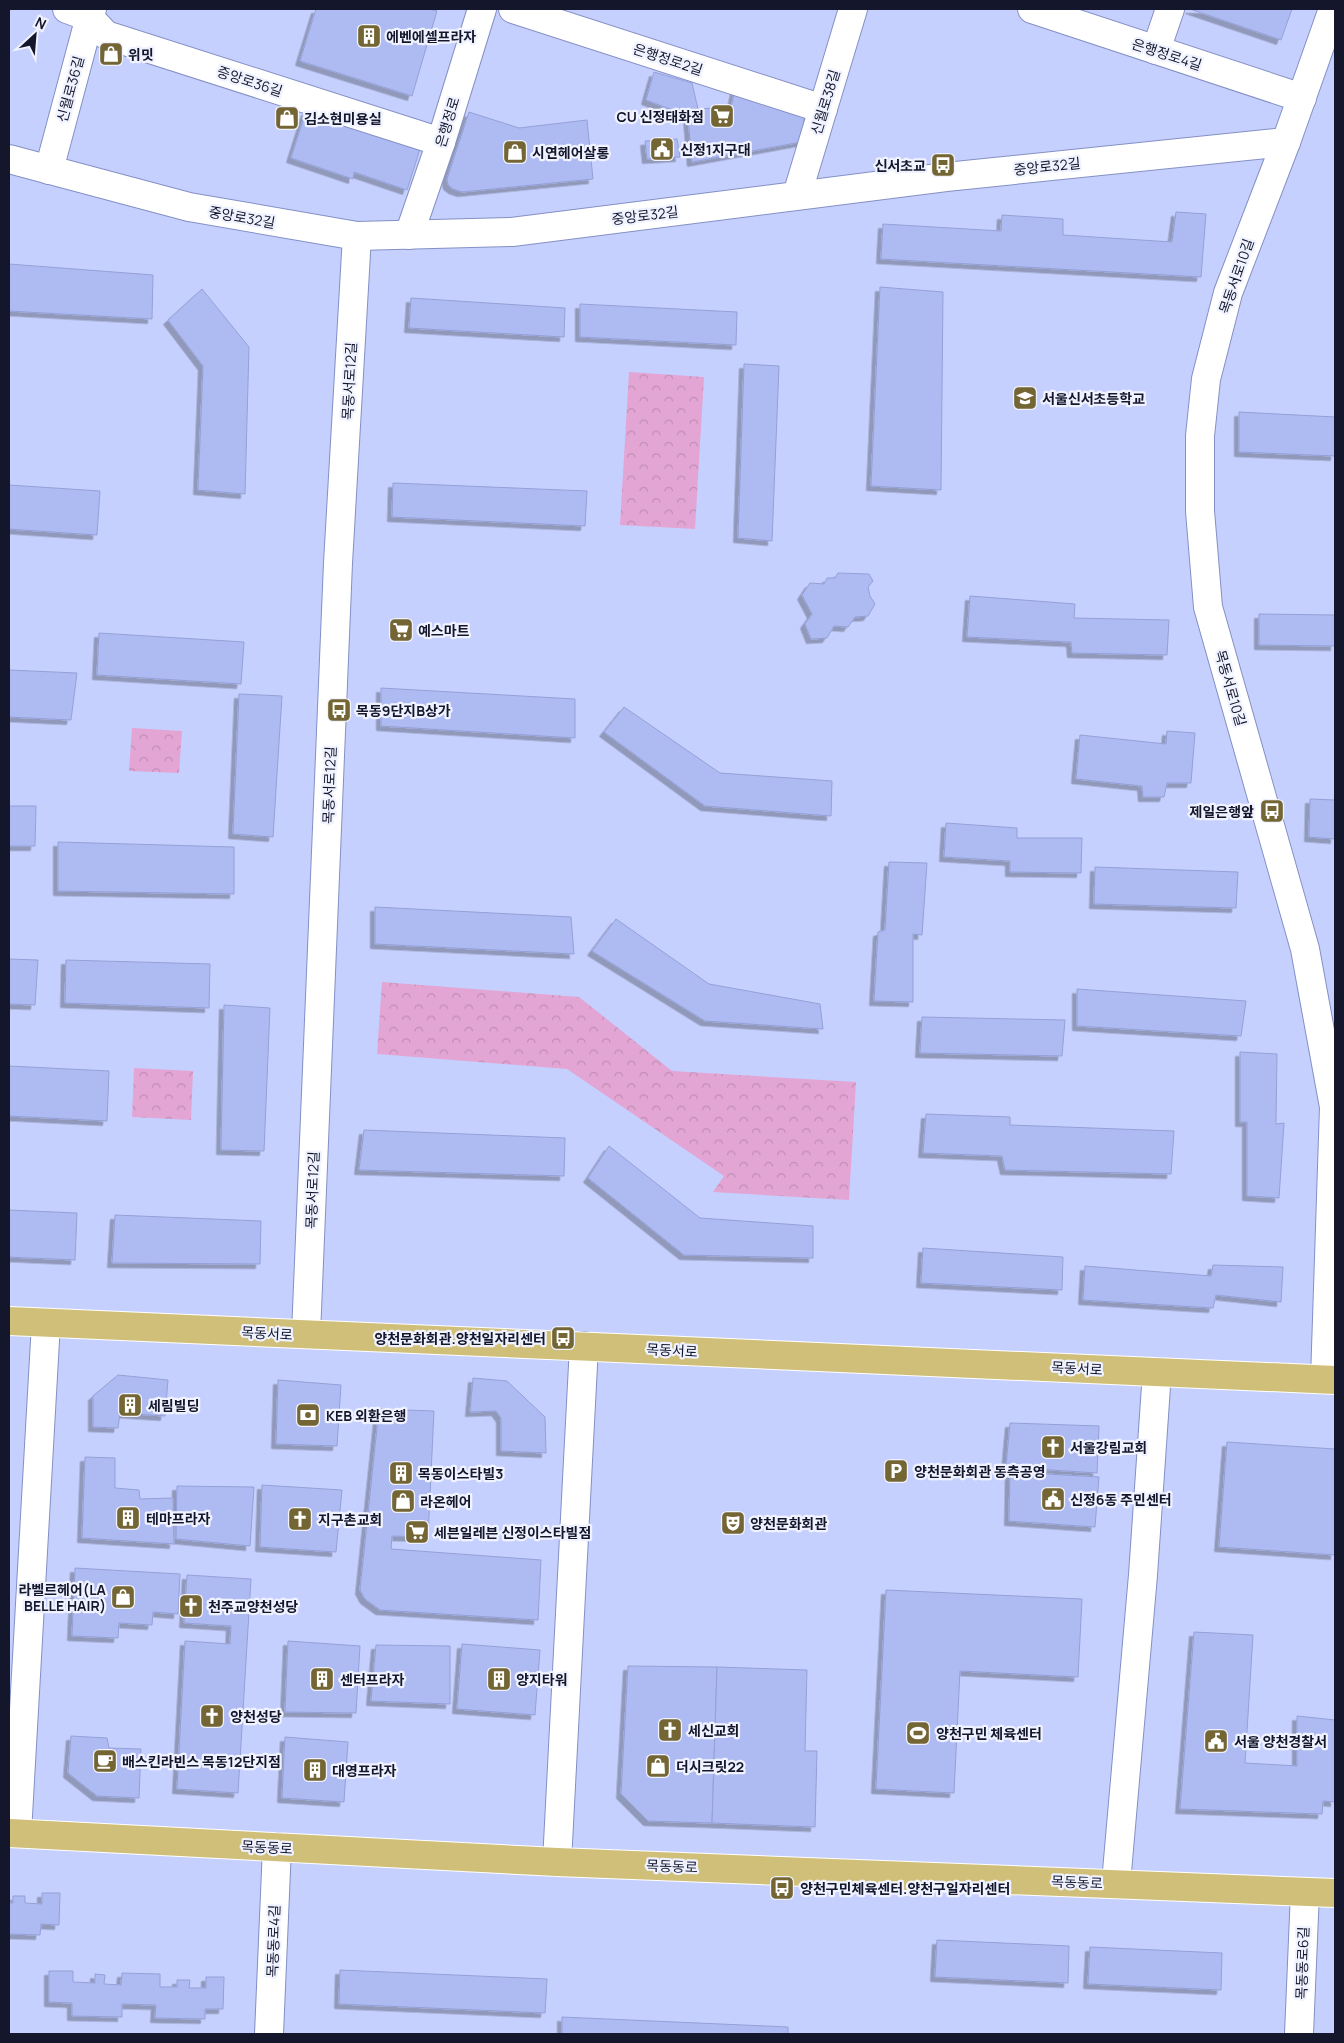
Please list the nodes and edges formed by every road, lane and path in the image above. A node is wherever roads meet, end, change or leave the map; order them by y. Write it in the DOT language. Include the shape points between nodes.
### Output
graph roads {
  1 [pos="482,9"];
  2 [pos="513,9"];
  3 [pos="853,9"];
  4 [pos="1032,9"];
  5 [pos="1170,9"];
  6 [pos="1332,9"];
  7 [pos="83,11"];
  8 [pos="1156,50"];
  9 [pos="1302,98"];
  10 [pos="823,109"];
  11 [pos="441,142"];
  12 [pos="1286,142"];
  13 [pos="9,159"];
  14 [pos="49,170"];
  15 [pos="797,196"];
  16 [pos="408,235"];
  17 [pos="358,236"];
  18 [pos="9,1321"];
  19 [pos="46,1323"];
  20 [pos="306,1334"];
  21 [pos="584,1346"];
  22 [pos="1157,1372"];
  23 [pos="1330,1379"];
  24 [pos="13,1833"];
  25 [pos="277,1847"];
  26 [pos="557,1862"];
  27 [pos="1116,1883"];
  28 [pos="1305,1892"];
  29 [pos="1335,1893"];
  30 [pos="269,2034"];
  31 [pos="1299,2034"];
  1 -- 11 [label="street, 은행정로"];
  2 -- 10 [label="street, 은행정로2길"];
  3 -- 10 [label="street, 신월로38길"];
  4 -- 8 [label="street, 은행정로4길"];
  5 -- 8 [label="street"];
  6 -- 9 [label="street, 목동서로10길"];
  7 -- 11 [label="street, 중앙로36길" via="106,35"];
  7 -- 14 [label="street, 신월로36길"];
  8 -- 9 [label="street, 은행정로4길"];
  9 -- 12 [label="street, 목동서로10길"];
  10 -- 15 [label="street, 신월로38길"];
  11 -- 16 [label="street, 은행정로"];
  12 -- 15 [label="street, 중앙로32길" via="946,177"];
  12 -- 23 [label="street, 목동서로10길" via="1228,292 1206,379 1200,436 1200,511 1208,607 1305,949 1334,1107"];
  13 -- 14 [label="street, 중앙로32길"];
  14 -- 17 [label="street, 중앙로32길" via="189,207"];
  15 -- 16 [label="street, 중앙로32길" via="512,232"];
  16 -- 17 [label="street, 중앙로32길"];
  17 -- 20 [label="street, 목동서로12길" via="338,563"];
  18 -- 19 [label="main road, 목동서로"];
  19 -- 20 [label="main road, 목동서로"];
  19 -- 24 [label="street"];
  20 -- 21 [label="main road, 목동서로"];
  21 -- 22 [label="main road, 목동서로"];
  21 -- 26 [label="street"];
  22 -- 23 [label="main road, 목동서로"];
  22 -- 27 [label="street"];
  24 -- 25 [label="main road, 목동동로"];
  25 -- 26 [label="main road, 목동동로"];
  25 -- 30 [label="street, 목동동로4길"];
  26 -- 27 [label="main road, 목동동로"];
  27 -- 28 [label="main road, 목동동로"];
  28 -- 29 [label="main road, 목동동로"];
  28 -- 31 [label="street, 목동동로6길"];
}
